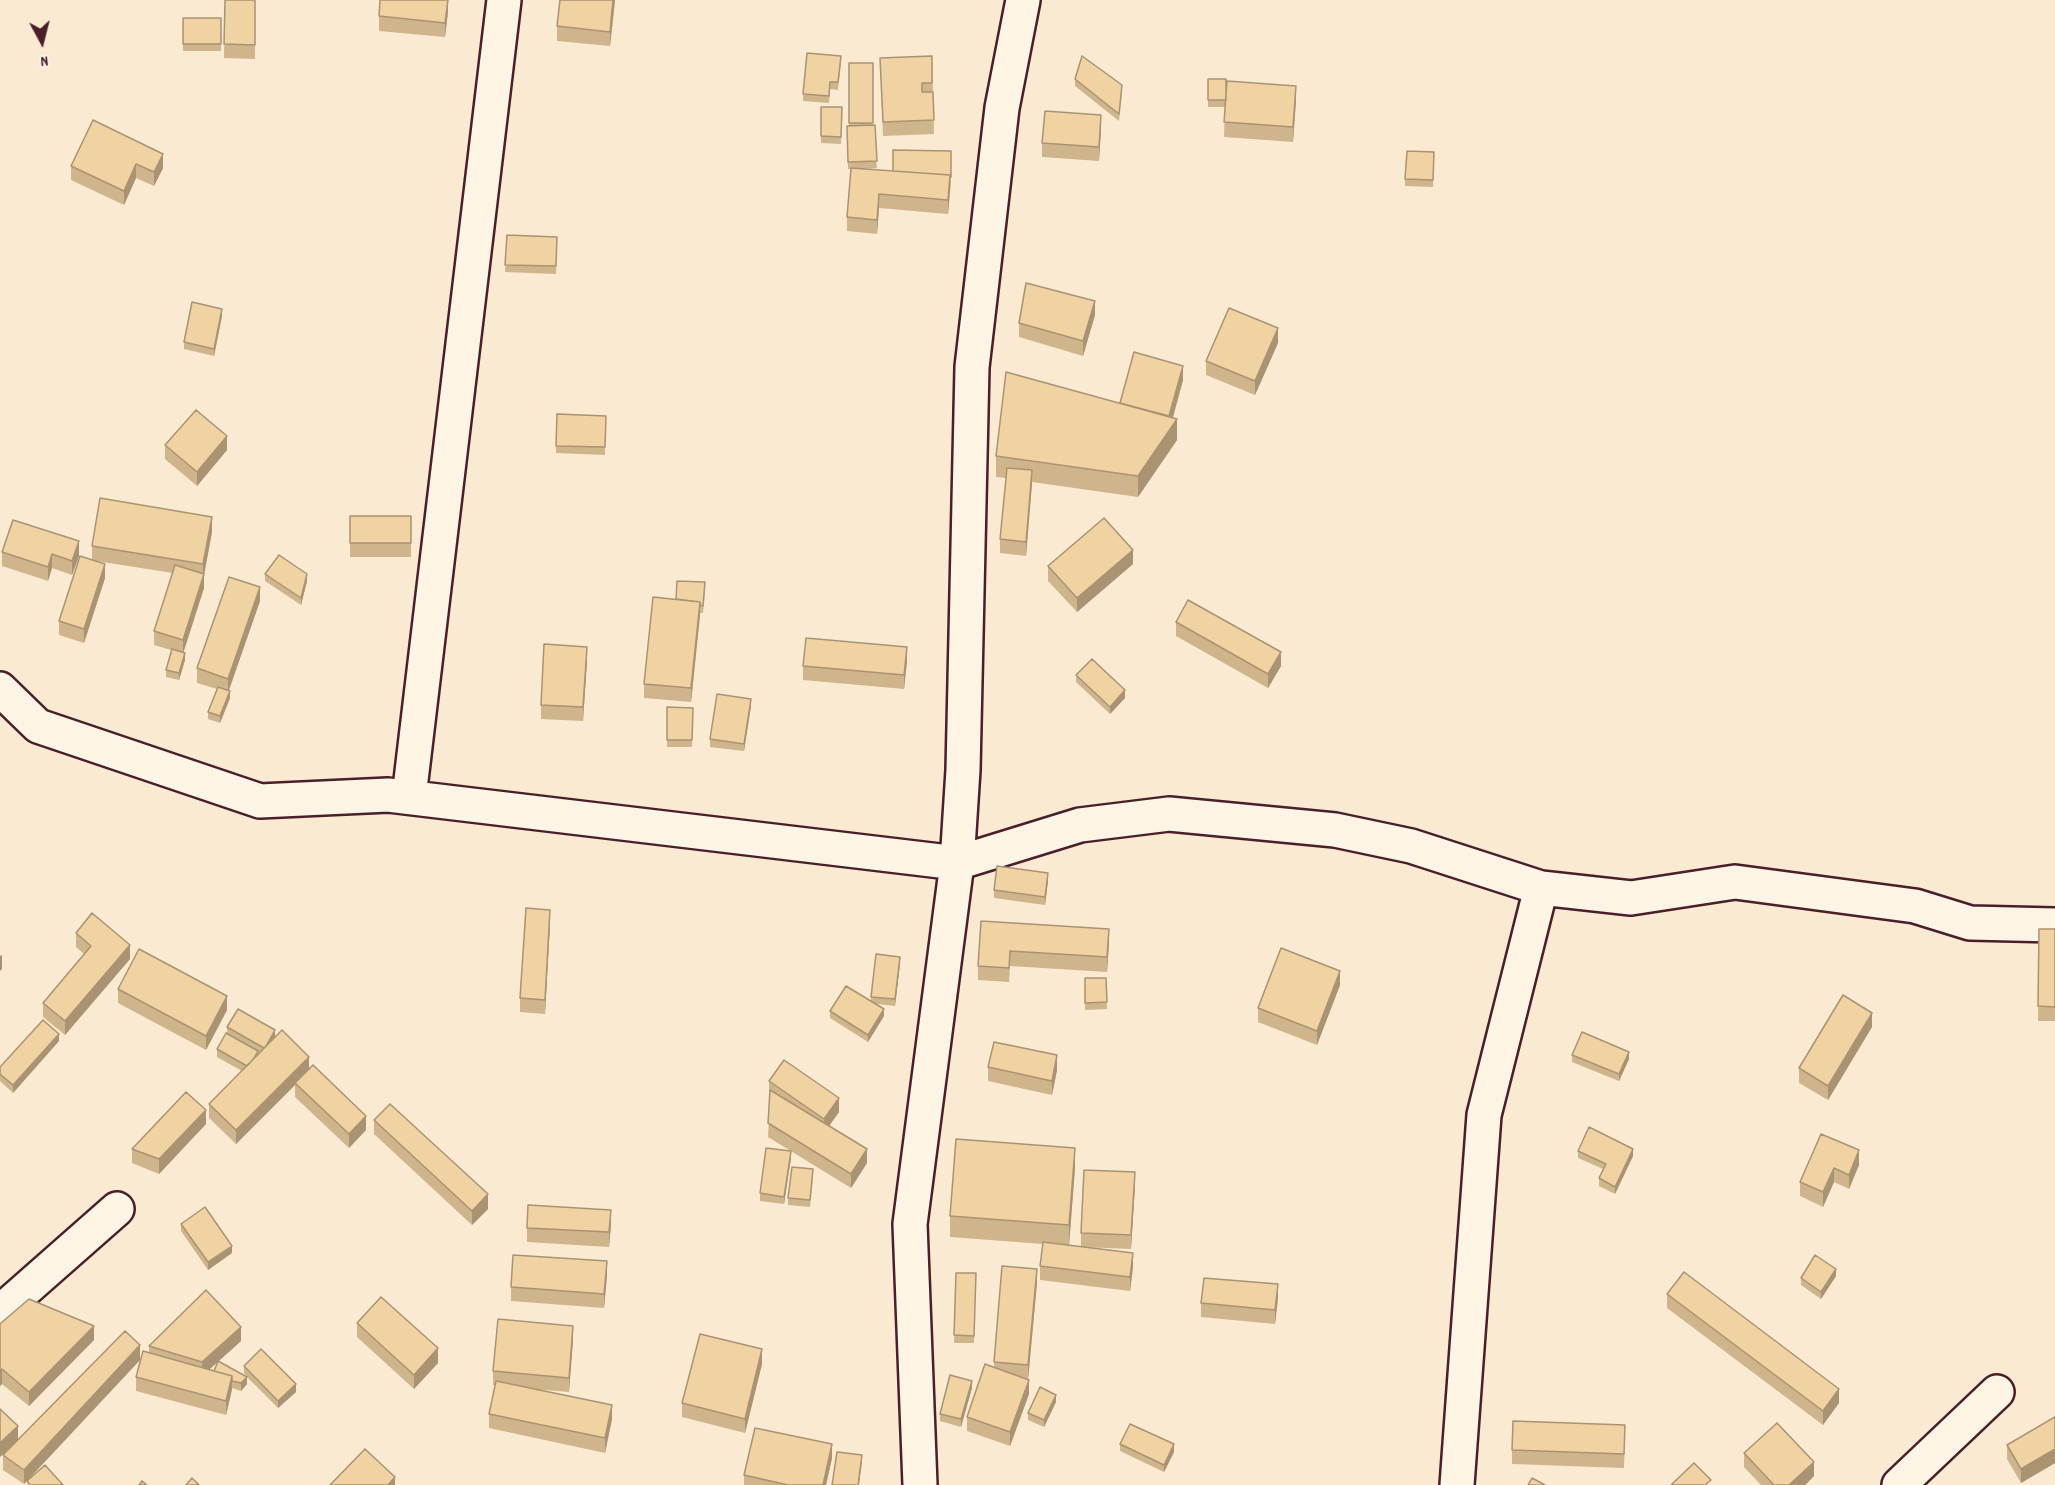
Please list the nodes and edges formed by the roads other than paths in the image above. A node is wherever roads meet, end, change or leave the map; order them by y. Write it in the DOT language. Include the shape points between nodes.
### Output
graph roads {
  1 [pos="504,0"];
  2 [pos="1023,0"];
  3 [pos="0,689"];
  4 [pos="409,797"];
  5 [pos="957,863"];
  6 [pos="1540,888"];
  7 [pos="2055,925"];
  8 [pos="117,1209"];
  9 [pos="0,1312"];
  10 [pos="1997,1392"];
  11 [pos="920,1485"];
  12 [pos="1457,1485"];
  13 [pos="1899,1485"];
  1 -- 4 [label="street"];
  2 -- 5 [label="street" via="1002,108 972,367 963,770"];
  3 -- 4 [label="street" via="38,726 260,801"];
  4 -- 5 [label="street"];
  5 -- 6 [label="street" via="1080,825 1169,814 1335,830 1411,846"];
  5 -- 11 [label="street" via="910,1224"];
  6 -- 7 [label="street" via="1631,898 1735,882 1915,906 1970,923"];
  6 -- 12 [label="street" via="1484,1115"];
  8 -- 9 [label="street"];
  10 -- 13 [label="street"];
}
